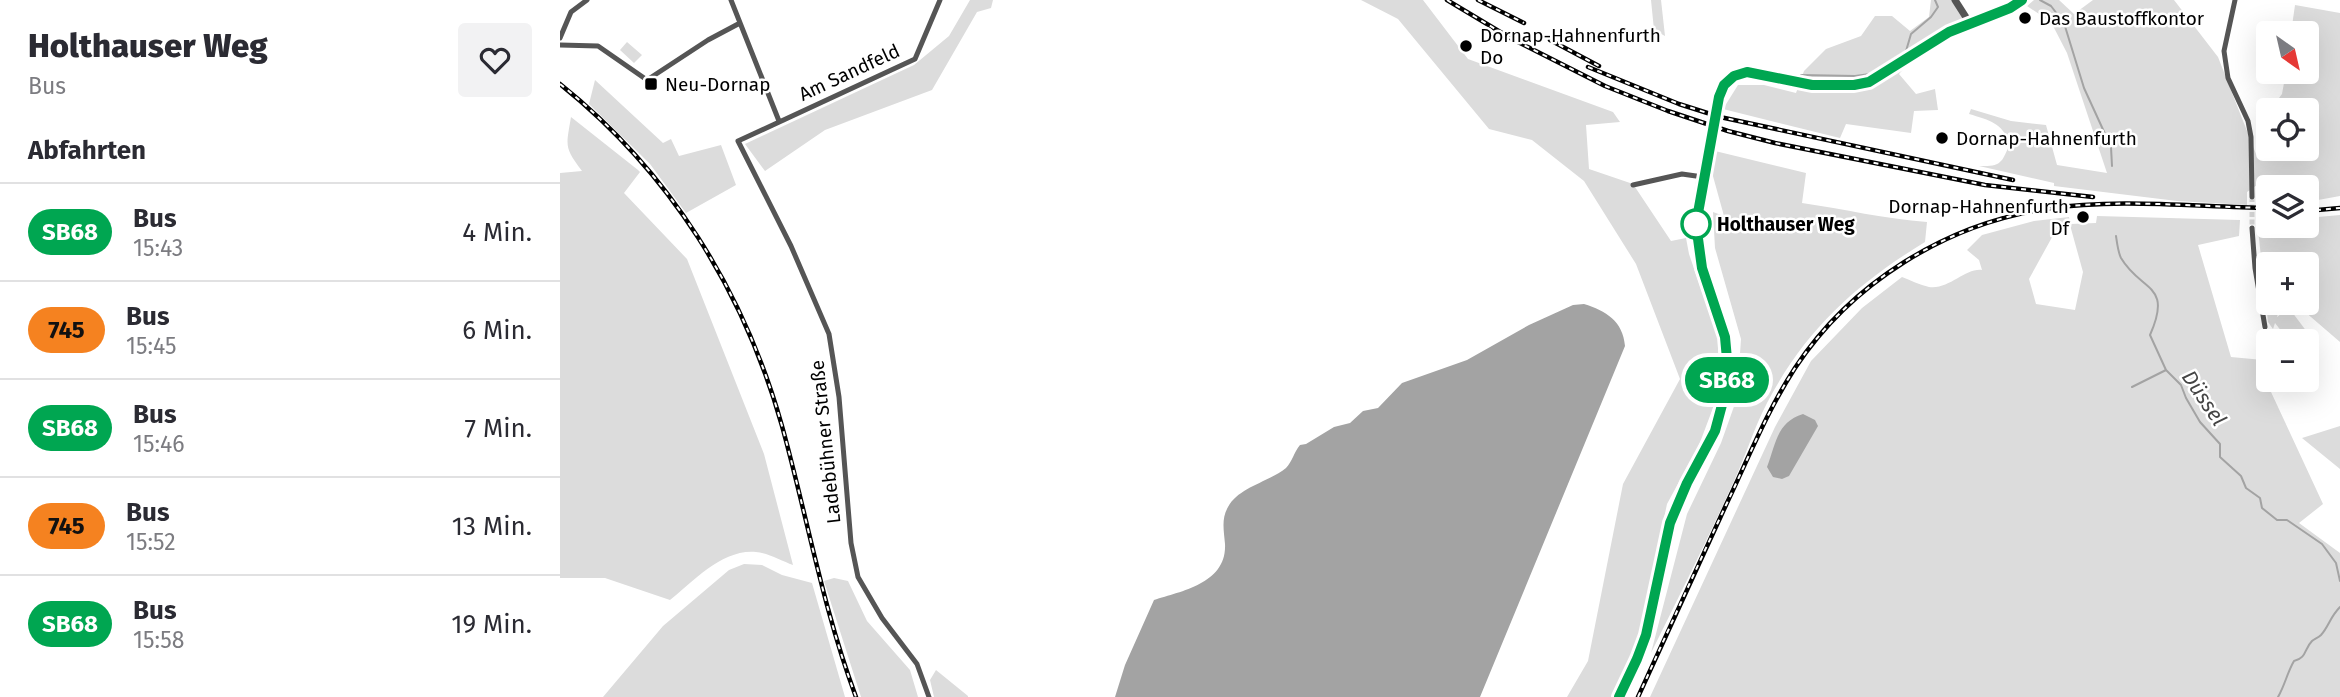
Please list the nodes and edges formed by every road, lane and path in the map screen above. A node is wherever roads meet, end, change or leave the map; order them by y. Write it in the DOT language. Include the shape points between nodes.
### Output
graph roads {
  1 [pos="587,0"];
  2 [pos="732,0"];
  3 [pos="940,0"];
  4 [pos="1955,0"];
  5 [pos="2022,0"];
  6 [pos="2235,0"];
  7 [pos="1969,22"];
  8 [pos="740,23"];
  9 [pos="560,38"];
  10 [pos="560,45"];
  11 [pos="1719,97"];
  12 [pos="779,121"];
  13 [pos="738,141"];
  14 [pos="1707,157"];
  15 [pos="1703,177"];
  16 [pos="1633,185"];
  17 [pos="2252,197"];
  18 [pos="2252,228"];
  19 [pos="2264,327"];
  20 [pos="929,697"];
  21 [pos="1619,697"];
  1 -- 9 [label="street" via="571,12"];
  2 -- 8 [label="street"];
  3 -- 12 [label="street, Am Sandfeld" via="915,59"];
  4 -- 7 [label="street"];
  5 -- 7 [label="main road"];
  6 -- 17 [label="street" via="2224,51 2228,78 2248,121"];
  7 -- 11 [label="main road" via="1869,82 1812,85 1747,72 1734,76"];
  8 -- 10 [label="street" via="647,80 598,46"];
  8 -- 12 [label="street"];
  12 -- 13 [label="street, Am Sandfeld"];
  13 -- 20 [label="street, Ladebühner Straße" via="829,334 858,577 917,664"];
  14 -- 15 [label="main road"];
  15 -- 16 [label="street" via="1682,174"];
  15 -- 21 [label="main road" via="1696,224 1699,252 1725,337 1726,390 1715,431 1670,523 1646,635"];
  18 -- 19 [label="street"];
}
